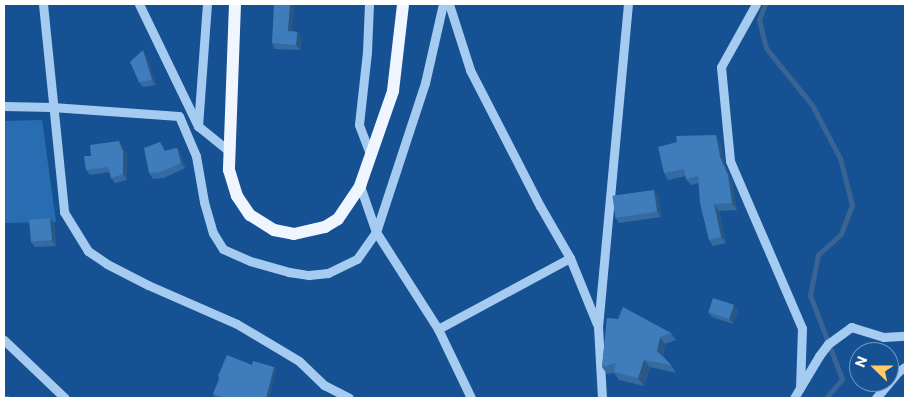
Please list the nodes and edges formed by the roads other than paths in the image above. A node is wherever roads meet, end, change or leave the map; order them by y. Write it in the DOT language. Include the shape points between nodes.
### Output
graph roads {
  1 [pos="43,4"];
  2 [pos="138,4"];
  3 [pos="207,4"];
  4 [pos="235,4"];
  5 [pos="369,4"];
  6 [pos="403,4"];
  7 [pos="443,4"];
  8 [pos="449,4"];
  9 [pos="628,4"];
  10 [pos="756,4"];
  11 [pos="4,106"];
  12 [pos="52,107"];
  13 [pos="198,126"];
  14 [pos="230,152"];
  15 [pos="372,156"];
  16 [pos="360,186"];
  17 [pos="376,232"];
  18 [pos="570,258"];
  19 [pos="598,327"];
  20 [pos="438,329"];
  21 [pos="905,336"];
  22 [pos="4,340"];
  23 [pos="905,367"];
  24 [pos="800,388"];
  25 [pos="65,398"];
  26 [pos="349,398"];
  27 [pos="471,398"];
  28 [pos="602,398"];
  29 [pos="794,398"];
  30 [pos="876,398"];
  1 -- 12 [label="street"];
  2 -- 13 [label="street"];
  3 -- 13 [label="street"];
  4 -- 14 [label="main road"];
  5 -- 15 [label="street" via="359,125"];
  6 -- 15 [label="main road" via="393,90"];
  7 -- 17 [label="street" via="425,83"];
  8 -- 18 [label="street" via="470,70"];
  9 -- 19 [label="street"];
  10 -- 24 [label="street" via="721,67 730,161 802,328"];
  11 -- 12 [label="street"];
  12 -- 17 [label="street" via="179,116 196,156 213,233 223,249 250,261 288,272 328,273 357,259"];
  12 -- 26 [label="street" via="64,212 88,251 148,285 237,324 299,361 324,385"];
  13 -- 14 [label="street"];
  14 -- 16 [label="main road" via="229,170 237,196 261,224 285,233 310,232 325,227 350,204"];
  15 -- 16 [label="main road"];
  16 -- 17 [label="street"];
  17 -- 20 [label="street"];
  18 -- 19 [label="street"];
  18 -- 20 [label="street"];
  19 -- 28 [label="street"];
  20 -- 27 [label="street"];
  21 -- 24 [label="street" via="883,337 851,327 823,350"];
  22 -- 25 [label="street"];
  23 -- 30 [label="street"];
  24 -- 29 [label="street"];
}
